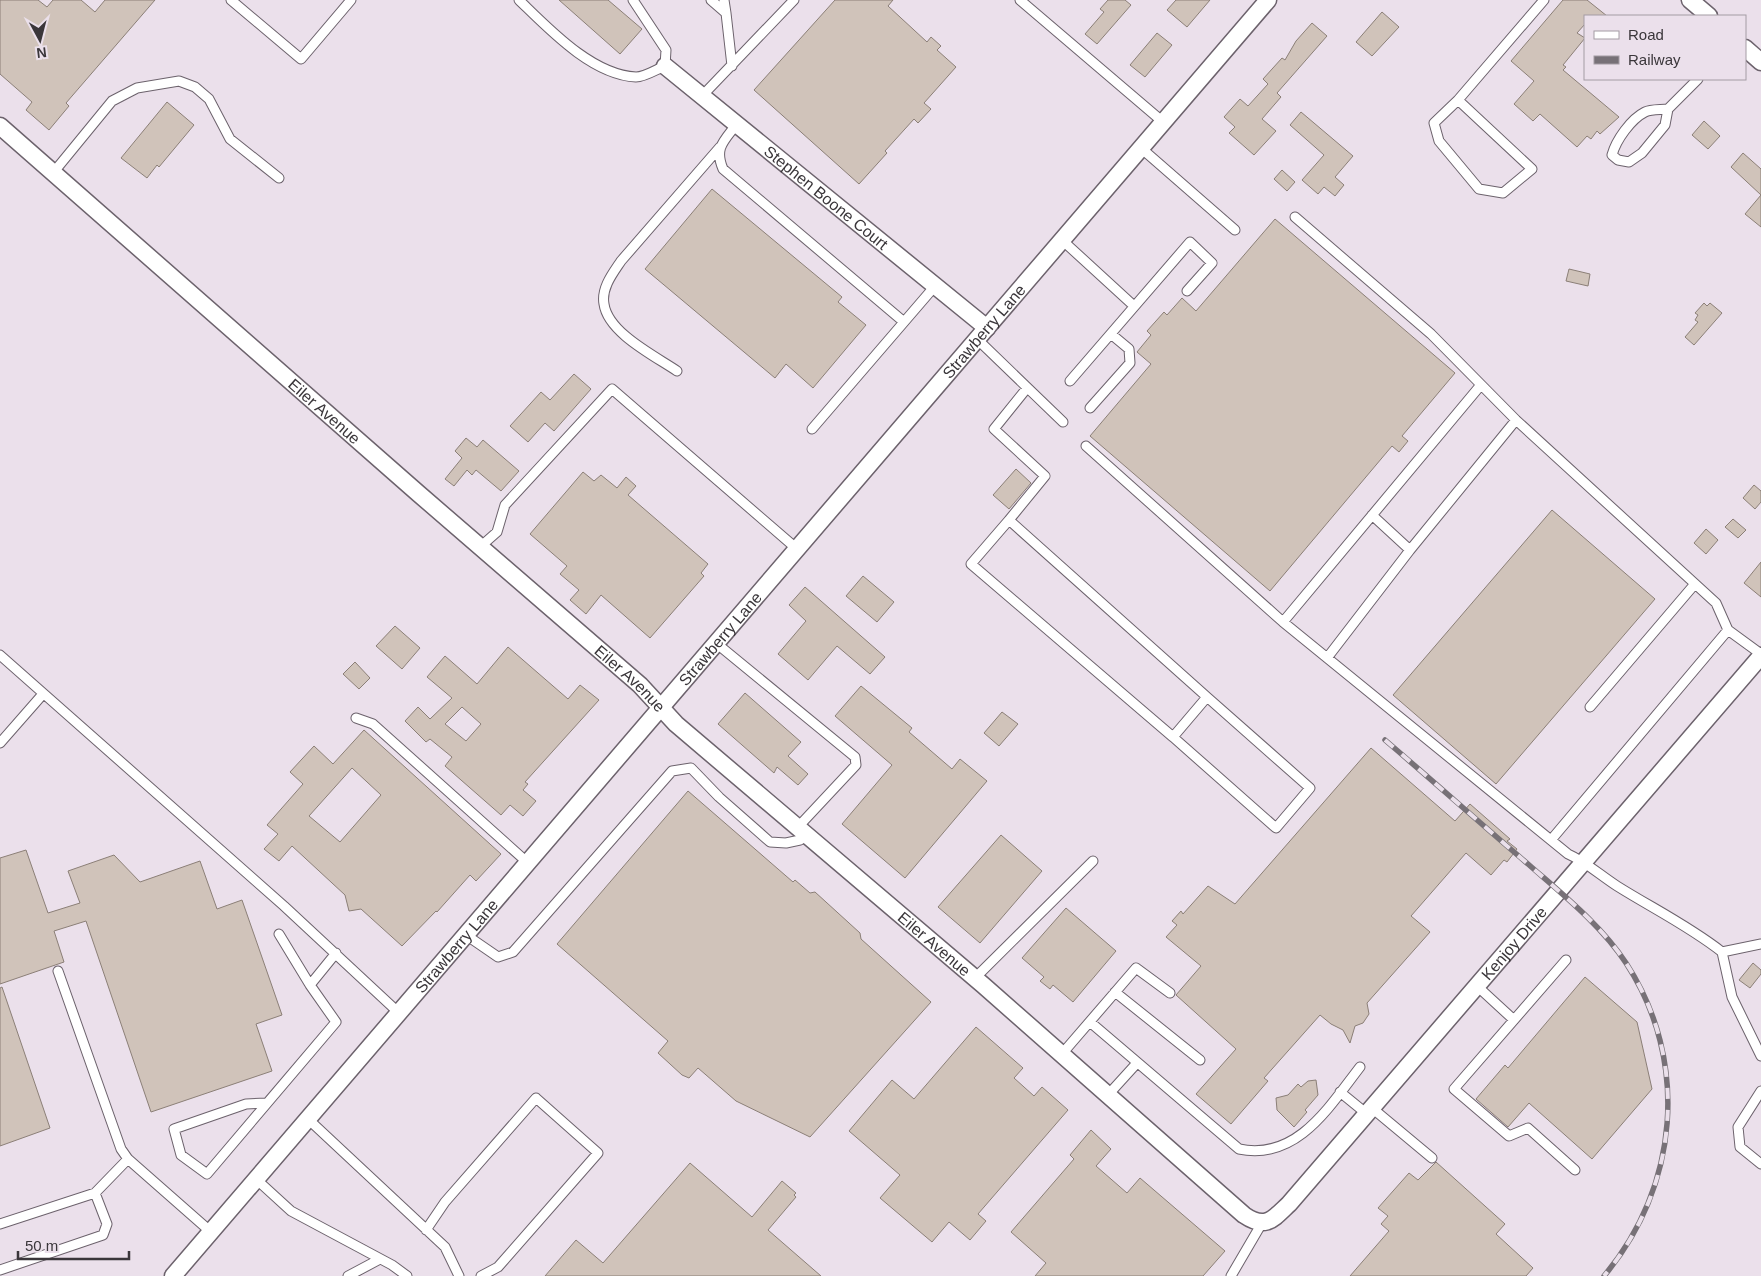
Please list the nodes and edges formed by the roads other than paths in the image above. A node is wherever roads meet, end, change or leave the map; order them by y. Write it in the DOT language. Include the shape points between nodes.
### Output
graph roads {
  1 [pos="231,0"];
  2 [pos="350,0"];
  3 [pos="520,0"];
  4 [pos="633,0"];
  5 [pos="711,0"];
  6 [pos="724,0"];
  7 [pos="794,0"];
  8 [pos="1020,0"];
  9 [pos="1268,0"];
  10 [pos="1544,0"];
  11 [pos="1690,0"];
  12 [pos="726,13"];
  13 [pos="1708,15"];
  14 [pos="1746,49"];
  15 [pos="1761,62"];
  16 [pos="665,66"];
  17 [pos="732,66"];
  18 [pos="1697,80"];
  19 [pos="702,96"];
  20 [pos="1458,100"];
  21 [pos="1668,109"];
  22 [pos="1163,122"];
  23 [pos="736,124"];
  24 [pos="0,126"];
  25 [pos="720,147"];
  26 [pos="1141,148"];
  27 [pos="53,173"];
  28 [pos="279,178"];
  29 [pos="1294,217"];
  30 [pos="1235,230"];
  31 [pos="1062,240"];
  32 [pos="935,286"];
  33 [pos="1186,291"];
  34 [pos="1134,306"];
  35 [pos="904,322"];
  36 [pos="982,334"];
  37 [pos="1111,334"];
  38 [pos="677,371"];
  39 [pos="1070,381"];
  40 [pos="1480,386"];
  41 [pos="1027,388"];
  42 [pos="1090,408"];
  43 [pos="1516,420"];
  44 [pos="1063,422"];
  45 [pos="812,429"];
  46 [pos="1086,446"];
  47 [pos="1372,515"];
  48 [pos="1009,520"];
  49 [pos="480,547"];
  50 [pos="797,549"];
  51 [pos="1410,550"];
  52 [pos="1694,585"];
  53 [pos="1283,622"];
  54 [pos="1728,630"];
  55 [pos="716,643"];
  56 [pos="0,655"];
  57 [pos="1761,655"];
  58 [pos="1327,658"];
  59 [pos="43,694"];
  60 [pos="1207,697"];
  61 [pos="661,706"];
  62 [pos="1590,707"];
  63 [pos="356,718"];
  64 [pos="1173,737"];
  65 [pos="0,743"];
  66 [pos="802,831"];
  67 [pos="1551,840"];
  68 [pos="1093,860"];
  69 [pos="1584,861"];
  70 [pos="528,863"];
  71 [pos="279,934"];
  72 [pos="466,935"];
  73 [pos="1761,944"];
  74 [pos="336,952"];
  75 [pos="1722,952"];
  76 [pos="1566,960"];
  77 [pos="58,971"];
  78 [pos="975,978"];
  79 [pos="310,985"];
  80 [pos="1477,986"];
  81 [pos="1115,992"];
  82 [pos="1170,993"];
  83 [pos="399,1013"];
  84 [pos="1514,1020"];
  85 [pos="1090,1022"];
  86 [pos="1061,1055"];
  87 [pos="1761,1056"];
  88 [pos="1200,1060"];
  89 [pos="1137,1063"];
  90 [pos="1360,1067"];
  91 [pos="1761,1091"];
  92 [pos="1340,1092"];
  93 [pos="1107,1096"];
  94 [pos="266,1102"];
  95 [pos="1370,1111"];
  96 [pos="308,1119"];
  97 [pos="1432,1158"];
  98 [pos="128,1159"];
  99 [pos="1761,1164"];
  100 [pos="1575,1170"];
  101 [pos="256,1179"];
  102 [pos="95,1194"];
  103 [pos="1262,1223"];
  104 [pos="0,1224"];
  105 [pos="426,1230"];
  106 [pos="211,1232"];
  107 [pos="380,1259"];
  108 [pos="0,1270"];
  109 [pos="173,1276"];
  110 [pos="348,1276"];
  111 [pos="407,1276"];
  112 [pos="459,1276"];
  113 [pos="482,1276"];
  114 [pos="1231,1276"];
  1 -- 2 [label="lane" via="301,59"];
  3 -- 16 [label="lane" via="558,38 608,71 638,77"];
  4 -- 16 [label="lane" via="666,50"];
  5 -- 12 [label="lane"];
  6 -- 12 [label="lane"];
  7 -- 17 [label="lane"];
  8 -- 22 [label="lane"];
  9 -- 22 [label="street, Strawberry Lane"];
  10 -- 20 [label="lane"];
  11 -- 13 [label="street"];
  12 -- 17 [label="lane"];
  14 -- 15 [label="street"];
  16 -- 19 [label="street, Stephen Boone Court"];
  17 -- 19 [label="lane"];
  18 -- 21 [label="lane"];
  19 -- 23 [label="street, Stephen Boone Court"];
  20 -- 20 [label="lane" via="1532,168 1503,194 1480,189 1439,141 1434,123"];
  21 -- 21 [label="lane" via="1665,125 1642,152 1629,162 1612,155 1614,145 1646,111"];
  22 -- 26 [label="street, Strawberry Lane"];
  23 -- 25 [label="lane"];
  23 -- 32 [label="street, Stephen Boone Court"];
  24 -- 27 [label="street, Eiler Avenue"];
  25 -- 35 [label="lane" via="718,158 723,169"];
  25 -- 38 [label="lane" via="621,261 607,282 604,304 615,327"];
  26 -- 30 [label="lane"];
  26 -- 31 [label="street, Strawberry Lane"];
  27 -- 28 [label="lane" via="112,101 137,88 179,80 195,87 209,99 230,139"];
  27 -- 49 [label="street, Eiler Avenue"];
  29 -- 40 [label="lane" via="1431,334"];
  31 -- 34 [label="lane"];
  31 -- 36 [label="street, Strawberry Lane"];
  32 -- 35 [label="lane"];
  32 -- 36 [label="street, Stephen Boone Court"];
  33 -- 34 [label="lane" via="1212,263 1190,242"];
  34 -- 37 [label="lane"];
  35 -- 45 [label="lane"];
  36 -- 41 [label="lane"];
  36 -- 50 [label="street, Strawberry Lane"];
  37 -- 39 [label="lane"];
  37 -- 42 [label="lane" via="1128,349 1130,363"];
  40 -- 43 [label="lane"];
  40 -- 47 [label="lane"];
  41 -- 44 [label="lane"];
  41 -- 48 [label="lane" via="994,429 1045,476"];
  43 -- 51 [label="lane"];
  43 -- 52 [label="lane"];
  46 -- 53 [label="lane"];
  47 -- 51 [label="lane"];
  47 -- 53 [label="lane"];
  48 -- 60 [label="lane"];
  48 -- 64 [label="lane" via="971,564"];
  49 -- 50 [label="lane" via="497,532 505,505 612,389"];
  49 -- 61 [label="street, Eiler Avenue" via="640,684"];
  50 -- 55 [label="street, Strawberry Lane"];
  51 -- 58 [label="lane"];
  52 -- 54 [label="lane" via="1716,603"];
  52 -- 62 [label="lane"];
  53 -- 58 [label="lane"];
  54 -- 57 [label="lane"];
  54 -- 67 [label="lane"];
  55 -- 61 [label="street, Strawberry Lane"];
  55 -- 66 [label="lane" via="855,758 856,765"];
  56 -- 59 [label="lane"];
  57 -- 69 [label="street, Kenjoy Drive"];
  58 -- 67 [label="lane"];
  59 -- 65 [label="lane"];
  59 -- 74 [label="lane"];
  60 -- 64 [label="lane"];
  60 -- 64 [label="lane" via="1310,788 1276,828"];
  61 -- 66 [label="street, Eiler Avenue" via="676,724"];
  61 -- 70 [label="street, Strawberry Lane"];
  63 -- 70 [label="lane" via="373,724"];
  66 -- 72 [label="lane" via="793,842 770,842 692,768 672,771 513,952 498,957"];
  66 -- 78 [label="street, Eiler Avenue"];
  67 -- 69 [label="lane" via="1568,854"];
  68 -- 78 [label="lane"];
  69 -- 75 [label="lane"];
  69 -- 80 [label="street, Kenjoy Drive"];
  70 -- 72 [label="street, Strawberry Lane"];
  71 -- 79 [label="lane"];
  72 -- 83 [label="street, Strawberry Lane"];
  73 -- 75 [label="lane"];
  74 -- 79 [label="lane"];
  74 -- 83 [label="lane"];
  75 -- 87 [label="lane" via="1732,996"];
  76 -- 84 [label="lane"];
  77 -- 98 [label="lane" via="116,1138"];
  78 -- 86 [label="street, Eiler Avenue"];
  79 -- 94 [label="lane" via="336,1022"];
  80 -- 84 [label="lane"];
  80 -- 95 [label="street, Kenjoy Drive"];
  81 -- 82 [label="lane" via="1136,968"];
  81 -- 85 [label="lane"];
  81 -- 88 [label="lane"];
  83 -- 96 [label="street, Strawberry Lane"];
  84 -- 100 [label="lane" via="1454,1089 1509,1136 1528,1128"];
  85 -- 86 [label="lane"];
  85 -- 89 [label="lane"];
  86 -- 93 [label="street, Eiler Avenue"];
  89 -- 92 [label="lane" via="1239,1149 1249,1151 1278,1148 1291,1142 1314,1126"];
  89 -- 93 [label="lane"];
  90 -- 92 [label="lane"];
  91 -- 99 [label="lane" via="1738,1126 1740,1147"];
  92 -- 95 [label="lane"];
  93 -- 103 [label="street, Eiler Avenue" via="1244,1215"];
  94 -- 94 [label="lane" via="207,1174 181,1155 174,1129 246,1104"];
  95 -- 97 [label="lane"];
  95 -- 103 [label="street, Kenjoy Drive" via="1289,1204 1274,1218"];
  96 -- 101 [label="street, Strawberry Lane"];
  96 -- 105 [label="lane"];
  98 -- 102 [label="lane"];
  98 -- 106 [label="lane"];
  101 -- 106 [label="street, Strawberry Lane"];
  101 -- 107 [label="lane" via="291,1211"];
  102 -- 104 [label="lane"];
  102 -- 108 [label="lane" via="107,1224 103,1235"];
  103 -- 114 [label="lane"];
  105 -- 112 [label="lane" via="445,1247"];
  105 -- 113 [label="lane" via="445,1202 536,1098 598,1153 498,1267"];
  106 -- 109 [label="street, Strawberry Lane"];
  107 -- 110 [label="lane"];
  107 -- 111 [label="lane"];
}
